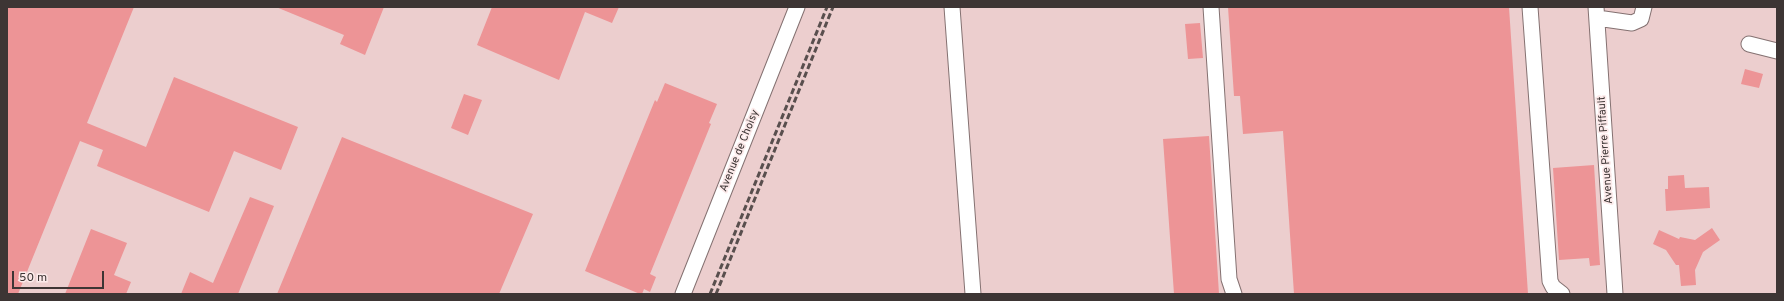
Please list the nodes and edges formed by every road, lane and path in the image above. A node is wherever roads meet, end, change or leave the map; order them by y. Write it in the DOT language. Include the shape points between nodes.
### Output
graph roads {
  1 [pos="797,7"];
  2 [pos="952,7"];
  3 [pos="1211,7"];
  4 [pos="1530,7"];
  5 [pos="1644,7"];
  6 [pos="1603,13"];
  7 [pos="1749,44"];
  8 [pos="1777,50"];
  9 [pos="683,294"];
  10 [pos="973,294"];
  11 [pos="1234,294"];
  12 [pos="1561,294"];
  13 [pos="1615,294"];
  1 -- 9 [label="street, Avenue de Choisy"];
  2 -- 10 [label="street"];
  3 -- 11 [label="street" via="1229,278"];
  4 -- 12 [label="street" via="1550,280"];
  5 -- 6 [label="street" via="1641,19 1632,23"];
  6 -- 13 [label="street, Avenue Pierre Piffault"];
  7 -- 8 [label="street"];
}
